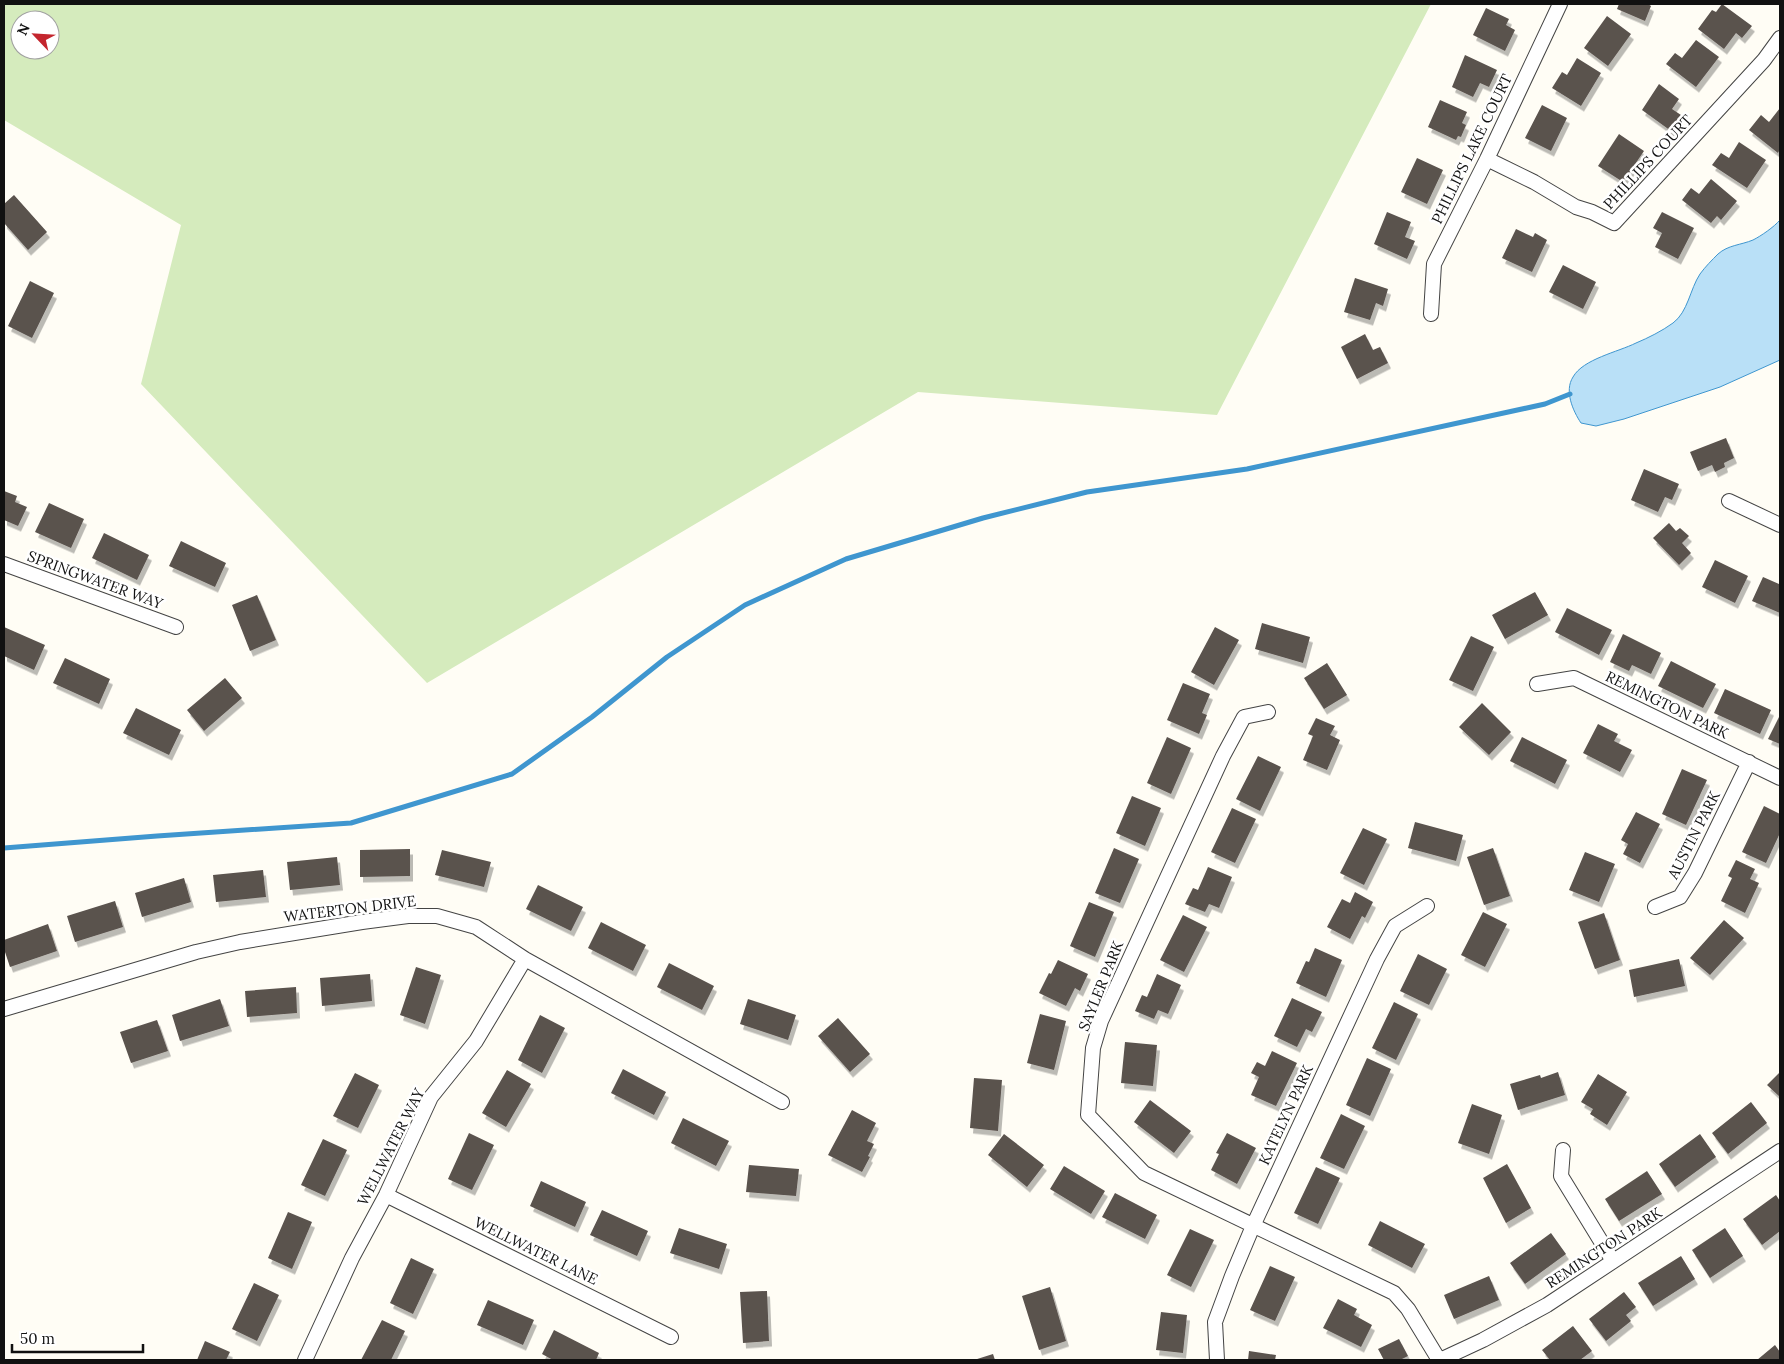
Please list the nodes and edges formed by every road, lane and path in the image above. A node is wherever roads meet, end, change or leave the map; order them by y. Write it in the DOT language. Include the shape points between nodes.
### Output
graph roads {
  1 [pos="1560,4"];
  2 [pos="1780,38"];
  3 [pos="1487,160"];
  4 [pos="1432,314"];
  5 [pos="1729,501"];
  6 [pos="1780,525"];
  7 [pos="4,564"];
  8 [pos="176,627"];
  9 [pos="1537,684"];
  10 [pos="1268,712"];
  11 [pos="1749,762"];
  12 [pos="1780,778"];
  13 [pos="1428,906"];
  14 [pos="1655,908"];
  15 [pos="525,959"];
  16 [pos="4,1009"];
  17 [pos="782,1102"];
  18 [pos="1563,1150"];
  19 [pos="1780,1151"];
  20 [pos="386,1195"];
  21 [pos="1253,1226"];
  22 [pos="1613,1261"];
  23 [pos="671,1337"];
  24 [pos="304,1360"];
  25 [pos="1217,1360"];
  26 [pos="1440,1360"];
  1 -- 3 [label="street, PHILLIPS LAKE COURT"];
  2 -- 3 [label="street, PHILLIPS COURT" via="1764,60 1614,223 1576,207"];
  3 -- 4 [label="street, PHILLIPS LAKE COURT" via="1434,264"];
  5 -- 6 [label="street"];
  7 -- 8 [label="street, SPRINGWATER WAY"];
  9 -- 11 [label="street, REMINGTON PARK" via="1574,678"];
  10 -- 21 [label="street, SAYLER PARK" via="1244,717 1101,1021 1093,1048 1088,1115 1144,1172"];
  11 -- 12 [label="street, REMINGTON PARK"];
  11 -- 14 [label="street, AUSTIN PARK" via="1680,897"];
  13 -- 21 [label="street, KATELYN PARK" via="1395,926"];
  15 -- 16 [label="street, WATERTON DRIVE" via="476,927 437,916 408,916 278,934 214,948"];
  15 -- 17 [label="street, WATERTON DRIVE"];
  15 -- 20 [label="street, WELLWATER WAY" via="476,1042 431,1097"];
  18 -- 22 [label="street" via="1561,1176"];
  19 -- 22 [label="street, REMINGTON PARK"];
  20 -- 23 [label="street, WELLWATER LANE"];
  20 -- 24 [label="street, WELLWATER WAY"];
  21 -- 25 [label="street, KATELYN PARK" via="1215,1322"];
  21 -- 26 [label="street, SAYLER PARK" via="1394,1293"];
  22 -- 26 [label="street, REMINGTON PARK" via="1547,1305"];
}
